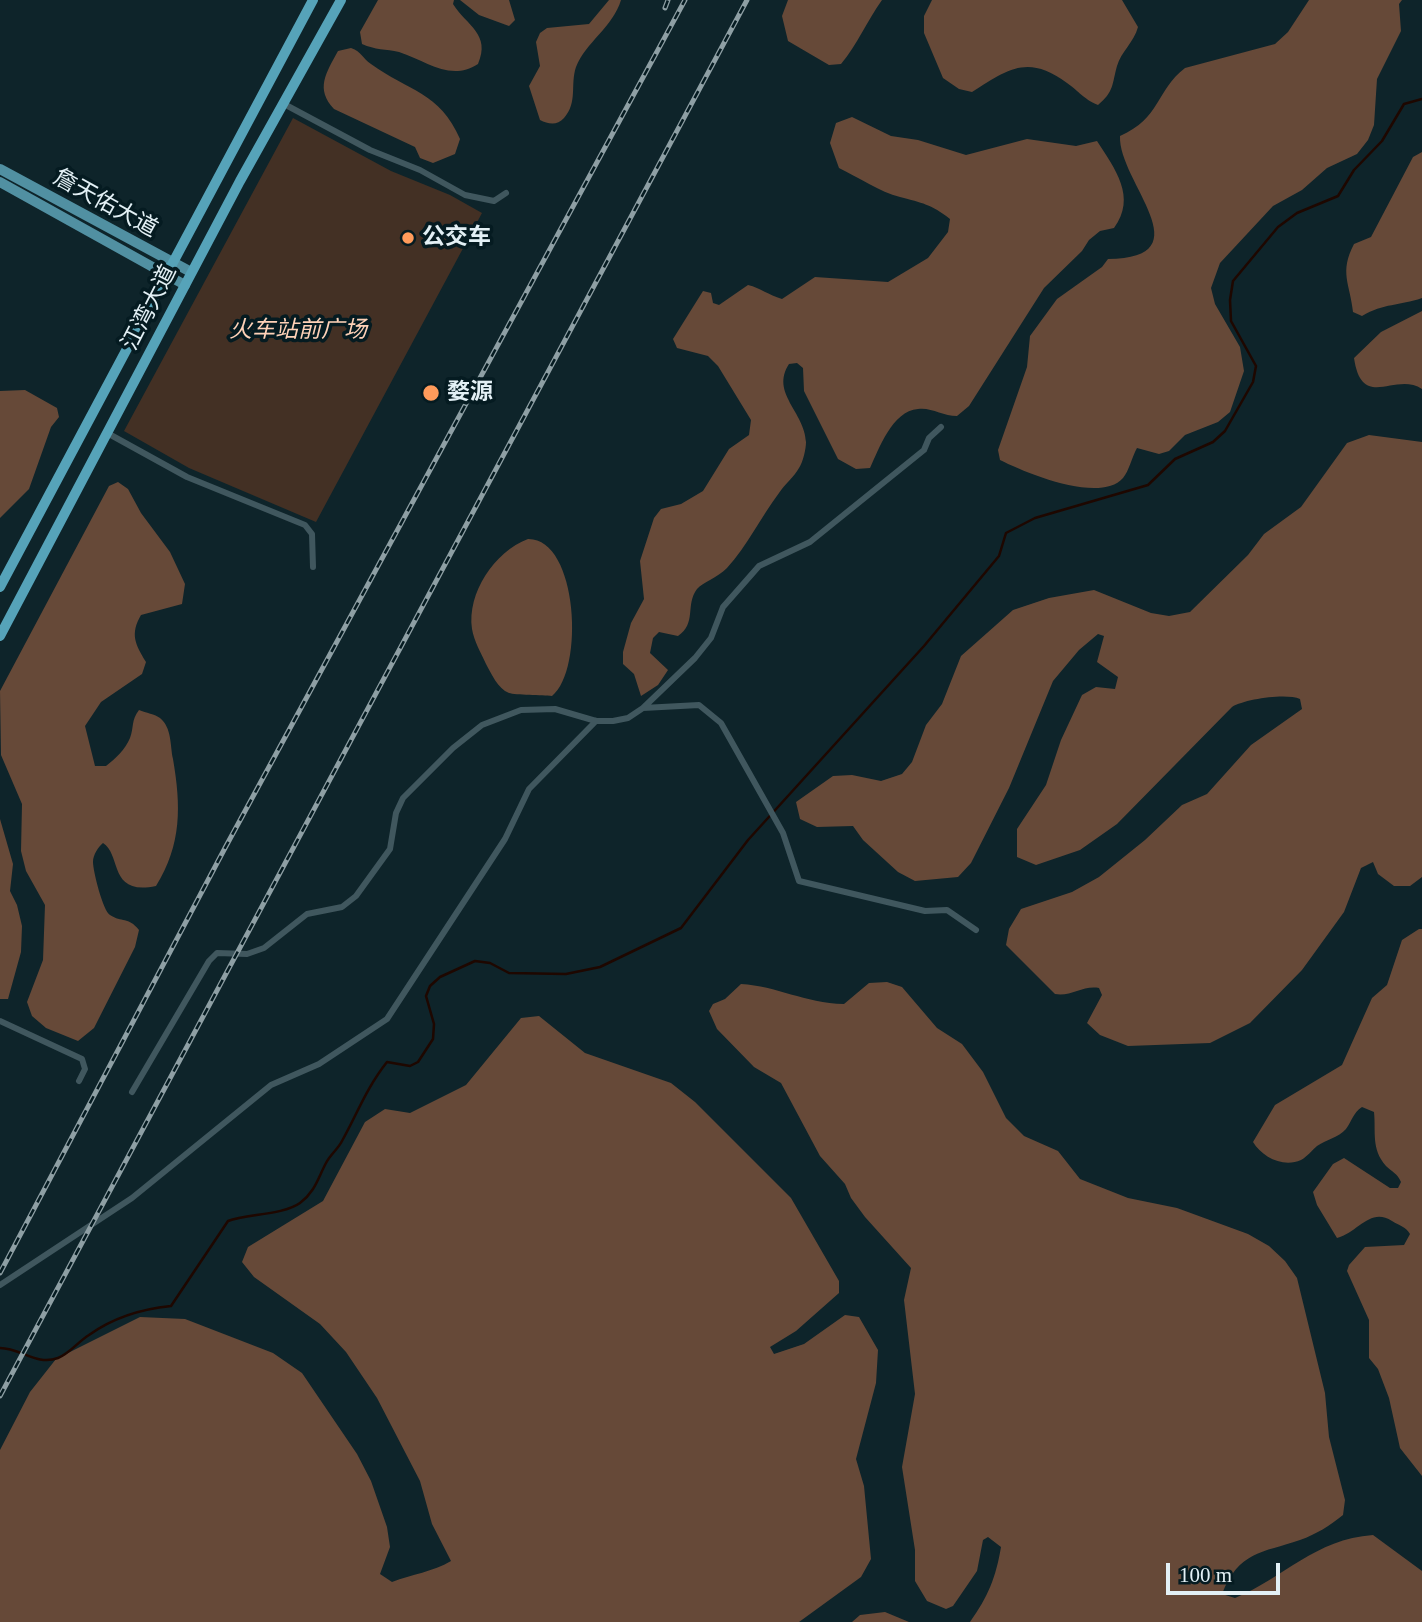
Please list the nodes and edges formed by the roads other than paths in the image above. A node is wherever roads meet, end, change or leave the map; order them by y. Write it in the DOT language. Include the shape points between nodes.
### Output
graph roads {
  1 [pos="313,0"];
  2 [pos="341,0"];
  3 [pos="284,104"];
  4 [pos="0,169"];
  5 [pos="0,181"];
  6 [pos="506,193"];
  7 [pos="171,262"];
  8 [pos="191,272"];
  9 [pos="164,274"];
  10 [pos="185,285"];
  11 [pos="941,427"];
  12 [pos="109,434"];
  13 [pos="313,567"];
  14 [pos="0,587"];
  15 [pos="0,636"];
  16 [pos="642,708"];
  17 [pos="596,721"];
  18 [pos="976,930"];
  19 [pos="0,1021"];
  20 [pos="79,1081"];
  21 [pos="132,1092"];
  22 [pos="0,1285"];
  1 -- 7 [label="highway, 江湾大道"];
  2 -- 3 [label="highway, 江湾大道"];
  3 -- 6 [label="street" via="476,200 494,201"];
  3 -- 8 [label="highway, 江湾大道"];
  4 -- 7 [label="main road, 詹天佑大道"];
  5 -- 9 [label="main road, 詹天佑大道"];
  7 -- 8 [label="main road, 詹天佑大道"];
  7 -- 9 [label="highway, 江湾大道"];
  8 -- 10 [label="highway, 江湾大道"];
  9 -- 10 [label="main road, 詹天佑大道"];
  9 -- 14 [label="highway, 江湾大道"];
  10 -- 12 [label="highway, 江湾大道"];
  11 -- 16 [label="street" via="924,450 810,542 759,566 723,607 710,638 695,658"];
  12 -- 13 [label="street" via="187,477 305,525 312,534"];
  12 -- 15 [label="highway, 江湾大道"];
  16 -- 17 [label="street" via="628,718"];
  16 -- 18 [label="street" via="694,704 721,723 783,832 799,881 925,911 947,910"];
  17 -- 21 [label="street" via="555,709 521,710 469,735 403,799 390,849 356,896 342,907 307,914 264,948 247,954 217,953 209,961"];
  17 -- 22 [label="street" via="530,789 505,839 387,1019 319,1063 271,1085 132,1198"];
  19 -- 20 [label="street" via="82,1059 85,1069"];
}
